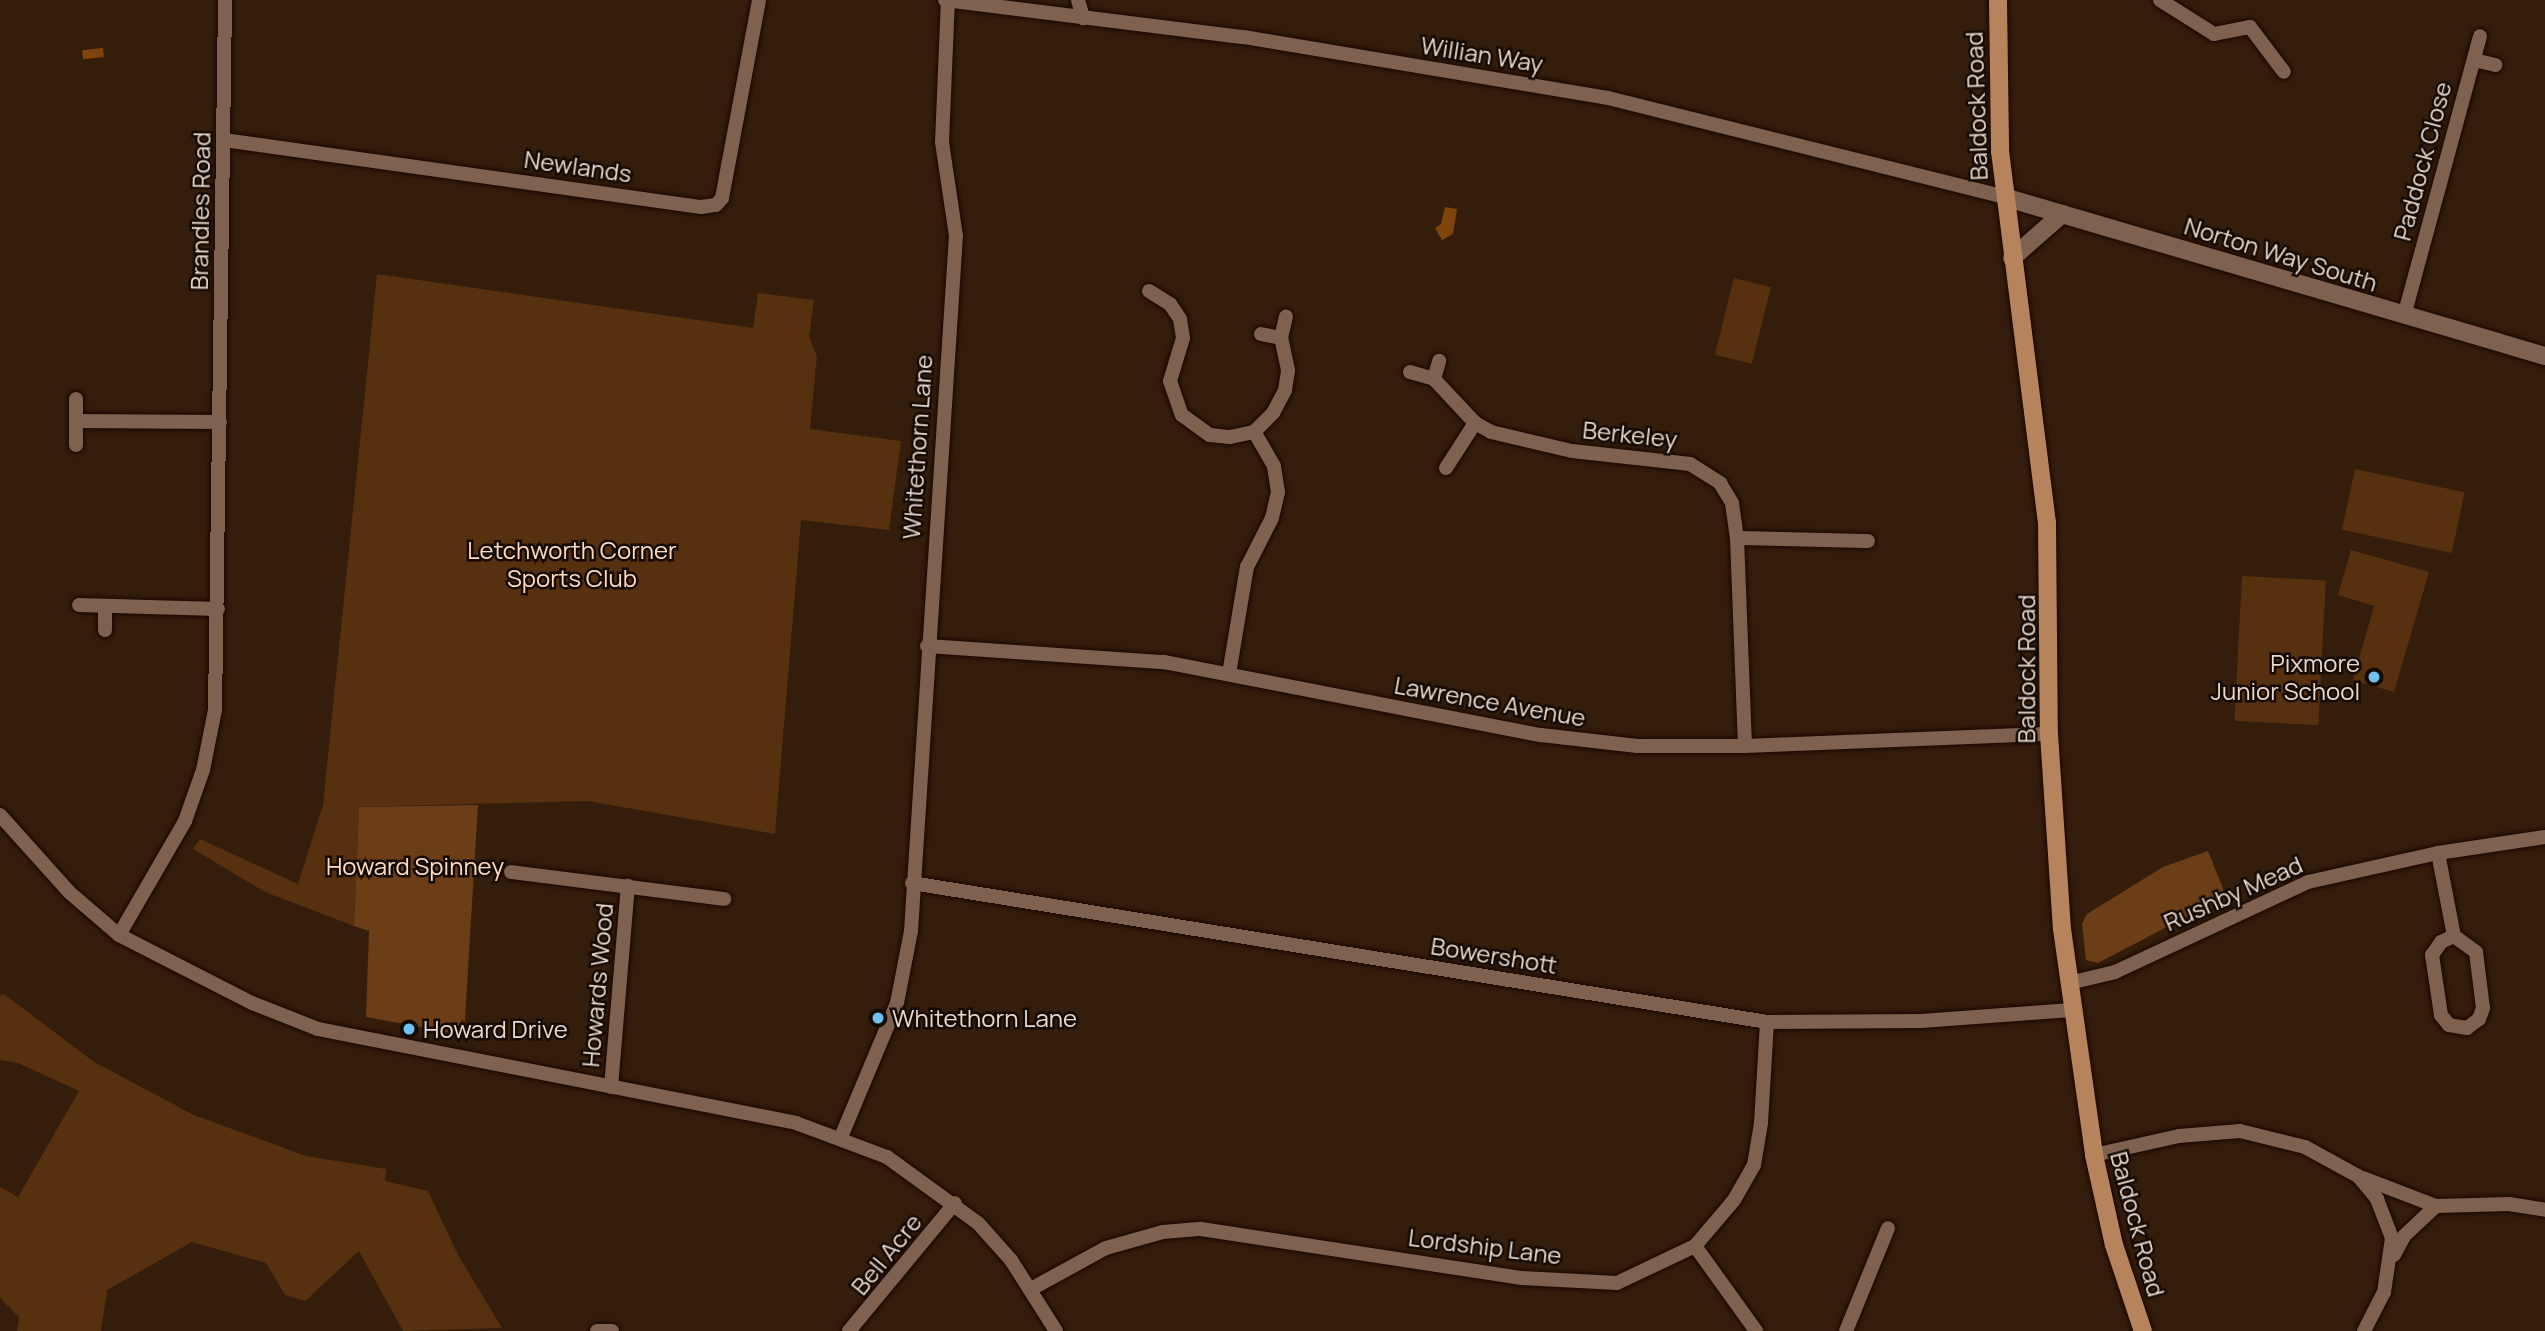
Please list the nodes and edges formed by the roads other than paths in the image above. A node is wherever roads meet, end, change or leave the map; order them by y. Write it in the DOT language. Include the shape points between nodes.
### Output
graph roads {
  1 [pos="225,0"];
  2 [pos="759,0"];
  3 [pos="946,0"];
  4 [pos="1078,0"];
  5 [pos="1997,0"];
  6 [pos="2160,0"];
  7 [pos="1083,18"];
  8 [pos="2480,36"];
  9 [pos="2474,60"];
  10 [pos="2495,65"];
  11 [pos="2284,72"];
  12 [pos="224,140"];
  13 [pos="2004,197"];
  14 [pos="2062,214"];
  15 [pos="2012,258"];
  16 [pos="1149,291"];
  17 [pos="2404,316"];
  18 [pos="1286,317"];
  19 [pos="1261,334"];
  20 [pos="1281,338"];
  21 [pos="2545,356"];
  22 [pos="1439,361"];
  23 [pos="1410,372"];
  24 [pos="1434,379"];
  25 [pos="76,399"];
  26 [pos="76,421"];
  27 [pos="220,422"];
  28 [pos="1475,423"];
  29 [pos="1254,432"];
  30 [pos="76,445"];
  31 [pos="1446,468"];
  32 [pos="1737,538"];
  33 [pos="1868,541"];
  34 [pos="79,605"];
  35 [pos="105,606"];
  36 [pos="218,609"];
  37 [pos="105,630"];
  38 [pos="927,646"];
  39 [pos="1229,674"];
  40 [pos="2049,734"];
  41 [pos="1745,746"];
  42 [pos="0,815"];
  43 [pos="2545,837"];
  44 [pos="2438,853"];
  45 [pos="510,872"];
  46 [pos="912,883"];
  47 [pos="628,886"];
  48 [pos="723,898"];
  49 [pos="119,935"];
  50 [pos="2454,936"];
  51 [pos="2069,983"];
  52 [pos="2072,1010"];
  53 [pos="1767,1022"];
  54 [pos="611,1087"];
  55 [pos="841,1137"];
  56 [pos="2094,1155"];
  57 [pos="2358,1176"];
  58 [pos="955,1203"];
  59 [pos="2436,1206"];
  60 [pos="2545,1210"];
  61 [pos="1888,1228"];
  62 [pos="1695,1246"];
  63 [pos="2392,1259"];
  64 [pos="1031,1289"];
  65 [pos="597,1331"];
  66 [pos="612,1331"];
  67 [pos="849,1331"];
  68 [pos="1056,1331"];
  69 [pos="1756,1331"];
  70 [pos="1846,1331"];
  71 [pos="2143,1331"];
  72 [pos="2364,1331"];
  1 -- 12 [label="street, Brandles Road"];
  2 -- 12 [label="street, Newlands" via="722,198 716,205 701,207"];
  3 -- 7 [label="street, Willian Way"];
  3 -- 38 [label="street, Whitethorn Lane" via="942,142 956,236"];
  4 -- 7 [label="street"];
  5 -- 13 [label="main road, Baldock Road"];
  6 -- 11 [label="street" via="2214,34 2250,27"];
  7 -- 13 [label="street, Willian Way" via="1244,37 1608,98"];
  8 -- 9 [label="street, Paddock Close"];
  9 -- 10 [label="street, Paddock Close"];
  9 -- 17 [label="street, Paddock Close"];
  12 -- 27 [label="street, Brandles Road"];
  13 -- 14 [label="street, Norton Way South"];
  13 -- 15 [label="main road, Baldock Road"];
  14 -- 15 [label="street"];
  14 -- 17 [label="street, Norton Way South"];
  15 -- 40 [label="main road, Baldock Road" via="2047,523"];
  16 -- 29 [label="street" via="1170,304 1180,319 1183,338 1170,381 1182,415 1210,435"];
  17 -- 21 [label="street, Norton Way South"];
  18 -- 20 [label="street"];
  19 -- 20 [label="street"];
  20 -- 29 [label="street" via="1288,370 1285,390 1273,413"];
  22 -- 24 [label="street"];
  23 -- 24 [label="street"];
  24 -- 28 [label="street, Berkeley"];
  25 -- 26 [label="street"];
  26 -- 27 [label="street"];
  26 -- 30 [label="street"];
  27 -- 36 [label="street, Brandles Road"];
  28 -- 31 [label="street"];
  28 -- 32 [label="street, Berkeley" via="1541,446 1669,460 1701,469 1728,493"];
  29 -- 39 [label="street" via="1274,466 1278,492 1272,518 1247,567"];
  32 -- 33 [label="street"];
  32 -- 41 [label="street, Berkeley"];
  34 -- 35 [label="street"];
  35 -- 36 [label="street"];
  35 -- 37 [label="street"];
  36 -- 49 [label="street, Brandles Road" via="215,710 203,771 174,845"];
  38 -- 39 [label="street, Lawrence Avenue" via="1130,658"];
  38 -- 46 [label="street, Whitethorn Lane"];
  39 -- 41 [label="street, Lawrence Avenue" via="1541,735 1637,746"];
  40 -- 41 [label="street, Lawrence Avenue"];
  40 -- 51 [label="main road, Baldock Road"];
  42 -- 49 [label="street" via="69,892"];
  43 -- 44 [label="street, Rushby Mead"];
  44 -- 50 [label="street"];
  44 -- 51 [label="street, Rushby Mead" via="2308,881 2115,972"];
  45 -- 47 [label="street, Howards Wood"];
  46 -- 53 [label="street, Bowershott"];
  46 -- 55 [label="street, Whitethorn Lane" via="907,965 897,1003"];
  47 -- 48 [label="street, Howards Wood"];
  47 -- 54 [label="street, Howards Wood"];
  49 -- 54 [label="street" via="252,1003 318,1029"];
  50 -- 50 [label="street" via="2476,951 2483,1008 2480,1019 2467,1028 2449,1025 2441,1015 2432,956 2441,942"];
  51 -- 52 [label="main road, Baldock Road"];
  52 -- 53 [label="street, Bowershott" via="1921,1021"];
  52 -- 56 [label="main road, Baldock Road"];
  53 -- 62 [label="street, Lordship Lane" via="1754,1165 1734,1200"];
  54 -- 55 [label="street" via="796,1123"];
  55 -- 58 [label="street" via="887,1157"];
  56 -- 57 [label="street" via="2179,1136 2241,1130 2305,1147"];
  56 -- 71 [label="main road, Baldock Road" via="2114,1245"];
  57 -- 59 [label="street"];
  57 -- 63 [label="street" via="2388,1222"];
  58 -- 64 [label="street" via="1012,1260"];
  58 -- 67 [label="street, Bell Acre"];
  59 -- 60 [label="street" via="2510,1204"];
  59 -- 63 [label="street" via="2404,1236"];
  61 -- 70 [label="street"];
  62 -- 64 [label="street, Lordship Lane" via="1617,1283 1522,1278 1200,1229 1163,1232 1107,1248"];
  62 -- 69 [label="street"];
  63 -- 72 [label="street" via="2384,1292"];
  64 -- 68 [label="street"];
  65 -- 66 [label="street"];
}
